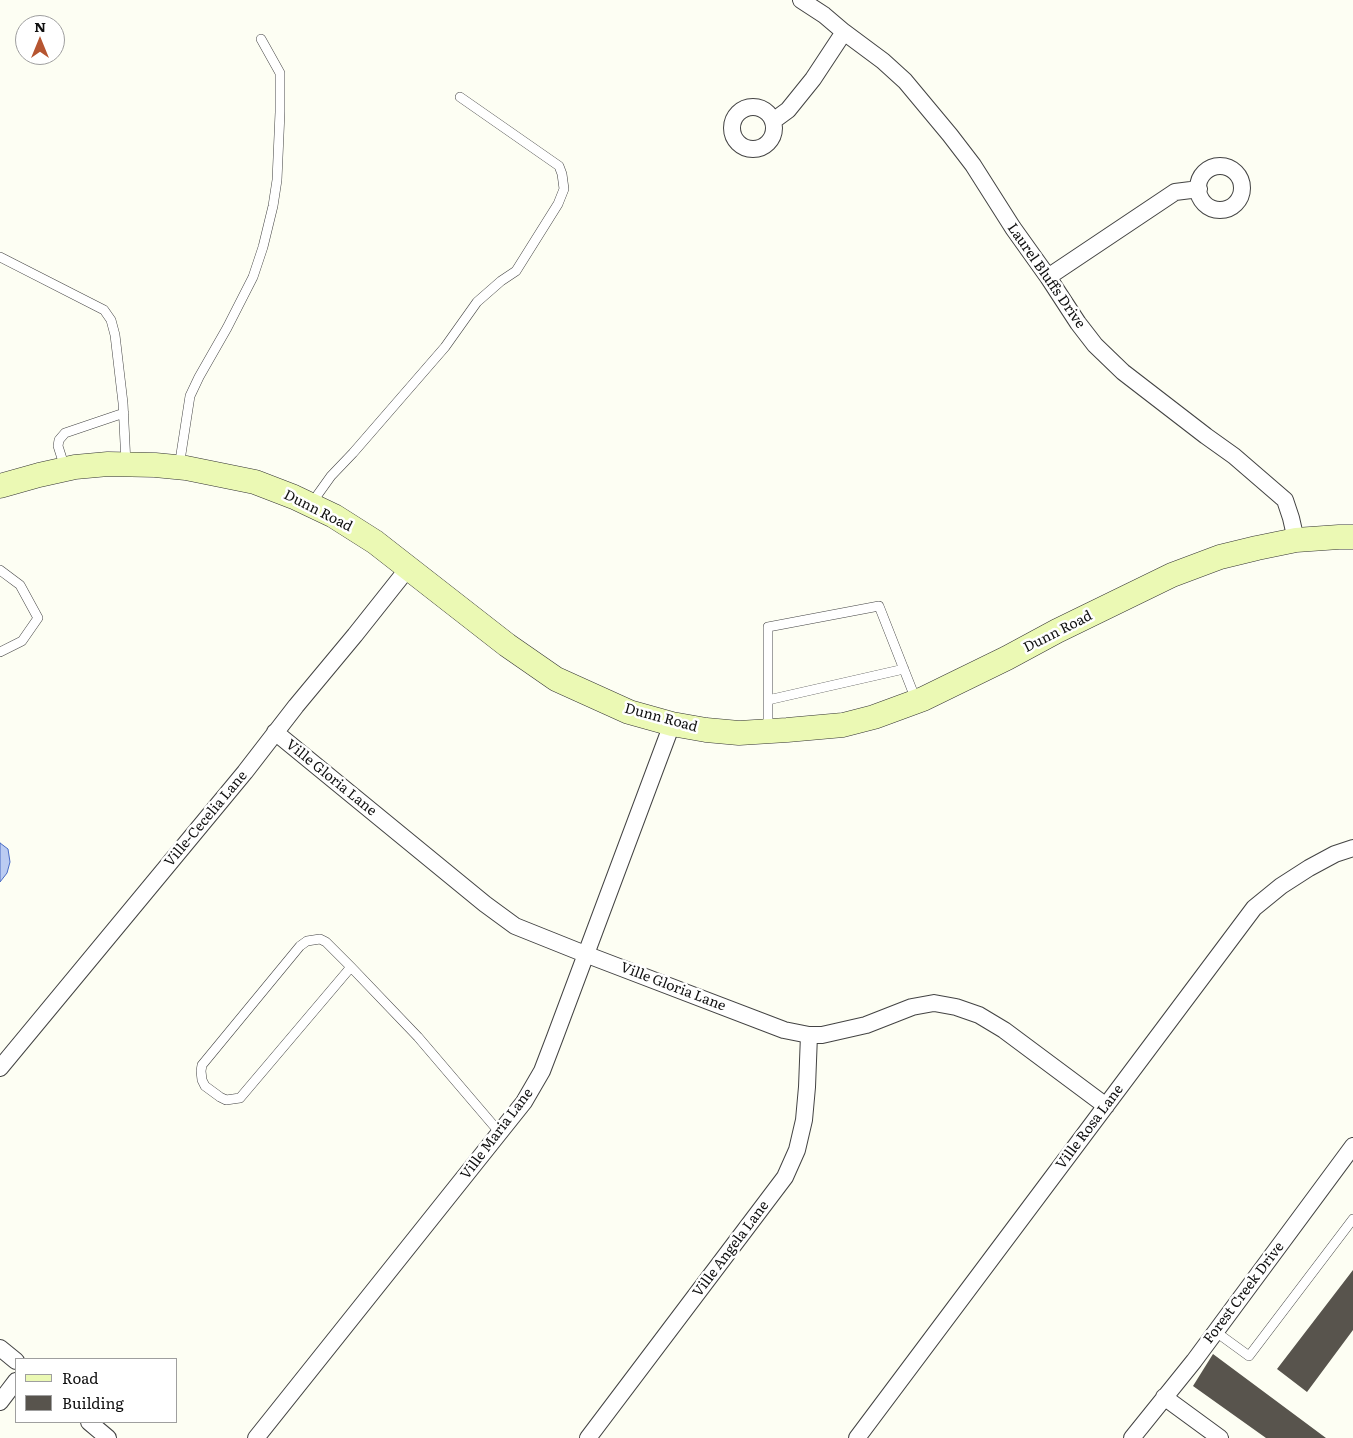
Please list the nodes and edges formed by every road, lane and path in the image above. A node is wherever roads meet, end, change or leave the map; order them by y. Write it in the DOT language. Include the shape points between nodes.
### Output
graph roads {
  1 [pos="801,0"];
  2 [pos="826,8"];
  3 [pos="844,32"];
  4 [pos="261,39"];
  5 [pos="460,97"];
  6 [pos="774,121"];
  7 [pos="1198,189"];
  8 [pos="0,257"];
  9 [pos="1048,277"];
  10 [pos="124,414"];
  11 [pos="126,464"];
  12 [pos="179,467"];
  13 [pos="65,470"];
  14 [pos="0,486"];
  15 [pos="311,505"];
  16 [pos="1353,537"];
  17 [pos="1296,540"];
  18 [pos="409,567"];
  19 [pos="0,570"];
  20 [pos="0,652"];
  21 [pos="904,669"];
  22 [pos="768,700"];
  23 [pos="916,702"];
  24 [pos="672,724"];
  25 [pos="275,732"];
  26 [pos="768,732"];
  27 [pos="1353,848"];
  28 [pos="585,954"];
  29 [pos="351,967"];
  30 [pos="809,1034"];
  31 [pos="0,1068"];
  32 [pos="1106,1106"];
  33 [pos="500,1133"];
  34 [pos="1353,1146"];
  35 [pos="1353,1220"];
  36 [pos="1216,1332"];
  37 [pos="0,1348"];
  38 [pos="15,1360"];
  39 [pos="15,1382"];
  40 [pos="1164,1397"];
  41 [pos="0,1402"];
  42 [pos="90,1423"];
  43 [pos="108,1438"];
  44 [pos="256,1438"];
  45 [pos="588,1438"];
  46 [pos="857,1438"];
  47 [pos="1132,1438"];
  48 [pos="1220,1438"];
  1 -- 2 [label="street, Laurel Bluffs Drive"];
  2 -- 3 [label="street, Laurel Bluffs Drive"];
  3 -- 6 [label="street" via="813,79 788,110"];
  3 -- 9 [label="street, Laurel Bluffs Drive" via="905,81 950,135"];
  4 -- 12 [label="lane" via="280,74 277,180 273,206 253,277 190,396"];
  5 -- 15 [label="lane" via="558,166 564,189 516,271 477,302 445,347 331,476"];
  7 -- 9 [label="street" via="1175,192"];
  8 -- 10 [label="lane" via="104,310 115,335"];
  9 -- 17 [label="street, Laurel Bluffs Drive" via="1095,345 1123,372 1234,456 1285,500"];
  10 -- 11 [label="lane"];
  10 -- 13 [label="lane" via="65,433 58,446"];
  11 -- 12 [label="street, Dunn Road"];
  11 -- 13 [label="street, Dunn Road"];
  12 -- 15 [label="street, Dunn Road" via="255,482"];
  13 -- 14 [label="street, Dunn Road"];
  15 -- 18 [label="street, Dunn Road" via="334,516"];
  16 -- 17 [label="street, Dunn Road"];
  17 -- 23 [label="street, Dunn Road" via="1220,557 1172,575"];
  18 -- 24 [label="street, Dunn Road" via="507,645 556,679 629,712"];
  18 -- 25 [label="street, Ville-Cecelia Lane"];
  19 -- 20 [label="lane" via="20,585 38,618 22,641"];
  21 -- 22 [label="lane"];
  21 -- 22 [label="lane" via="879,606 768,627"];
  21 -- 23 [label="lane"];
  22 -- 26 [label="lane"];
  23 -- 26 [label="street, Dunn Road" via="843,725"];
  24 -- 26 [label="street, Dunn Road" via="706,730"];
  24 -- 28 [label="street, Ville Maria Lane"];
  25 -- 28 [label="street, Ville Gloria Lane" via="515,926"];
  25 -- 31 [label="street, Ville-Cecelia Lane"];
  27 -- 32 [label="street, Ville Rosa Lane" via="1309,868 1254,908"];
  28 -- 30 [label="street, Ville Gloria Lane" via="784,1030"];
  28 -- 33 [label="street, Ville Maria Lane" via="542,1071"];
  29 -- 29 [label="lane" via="326,942 313,940 300,946 202,1065 205,1086 226,1100 240,1098"];
  29 -- 33 [label="lane" via="418,1037"];
  30 -- 32 [label="street, Ville Gloria Lane" via="822,1035 866,1025 912,1007 934,1003 956,1007 979,1015 1004,1030"];
  30 -- 45 [label="street, Ville Angela Lane" via="804,1120 797,1150 785,1177"];
  32 -- 46 [label="street, Ville Rosa Lane"];
  33 -- 44 [label="street, Ville Maria Lane"];
  34 -- 36 [label="street, Forest Creek Drive"];
  35 -- 36 [label="lane" via="1249,1356"];
  36 -- 40 [label="street, Forest Creek Drive"];
  37 -- 38 [label="street"];
  39 -- 41 [label="street"];
  40 -- 47 [label="street, Forest Creek Drive"];
  40 -- 48 [label="street"];
  42 -- 43 [label="street"];
}
